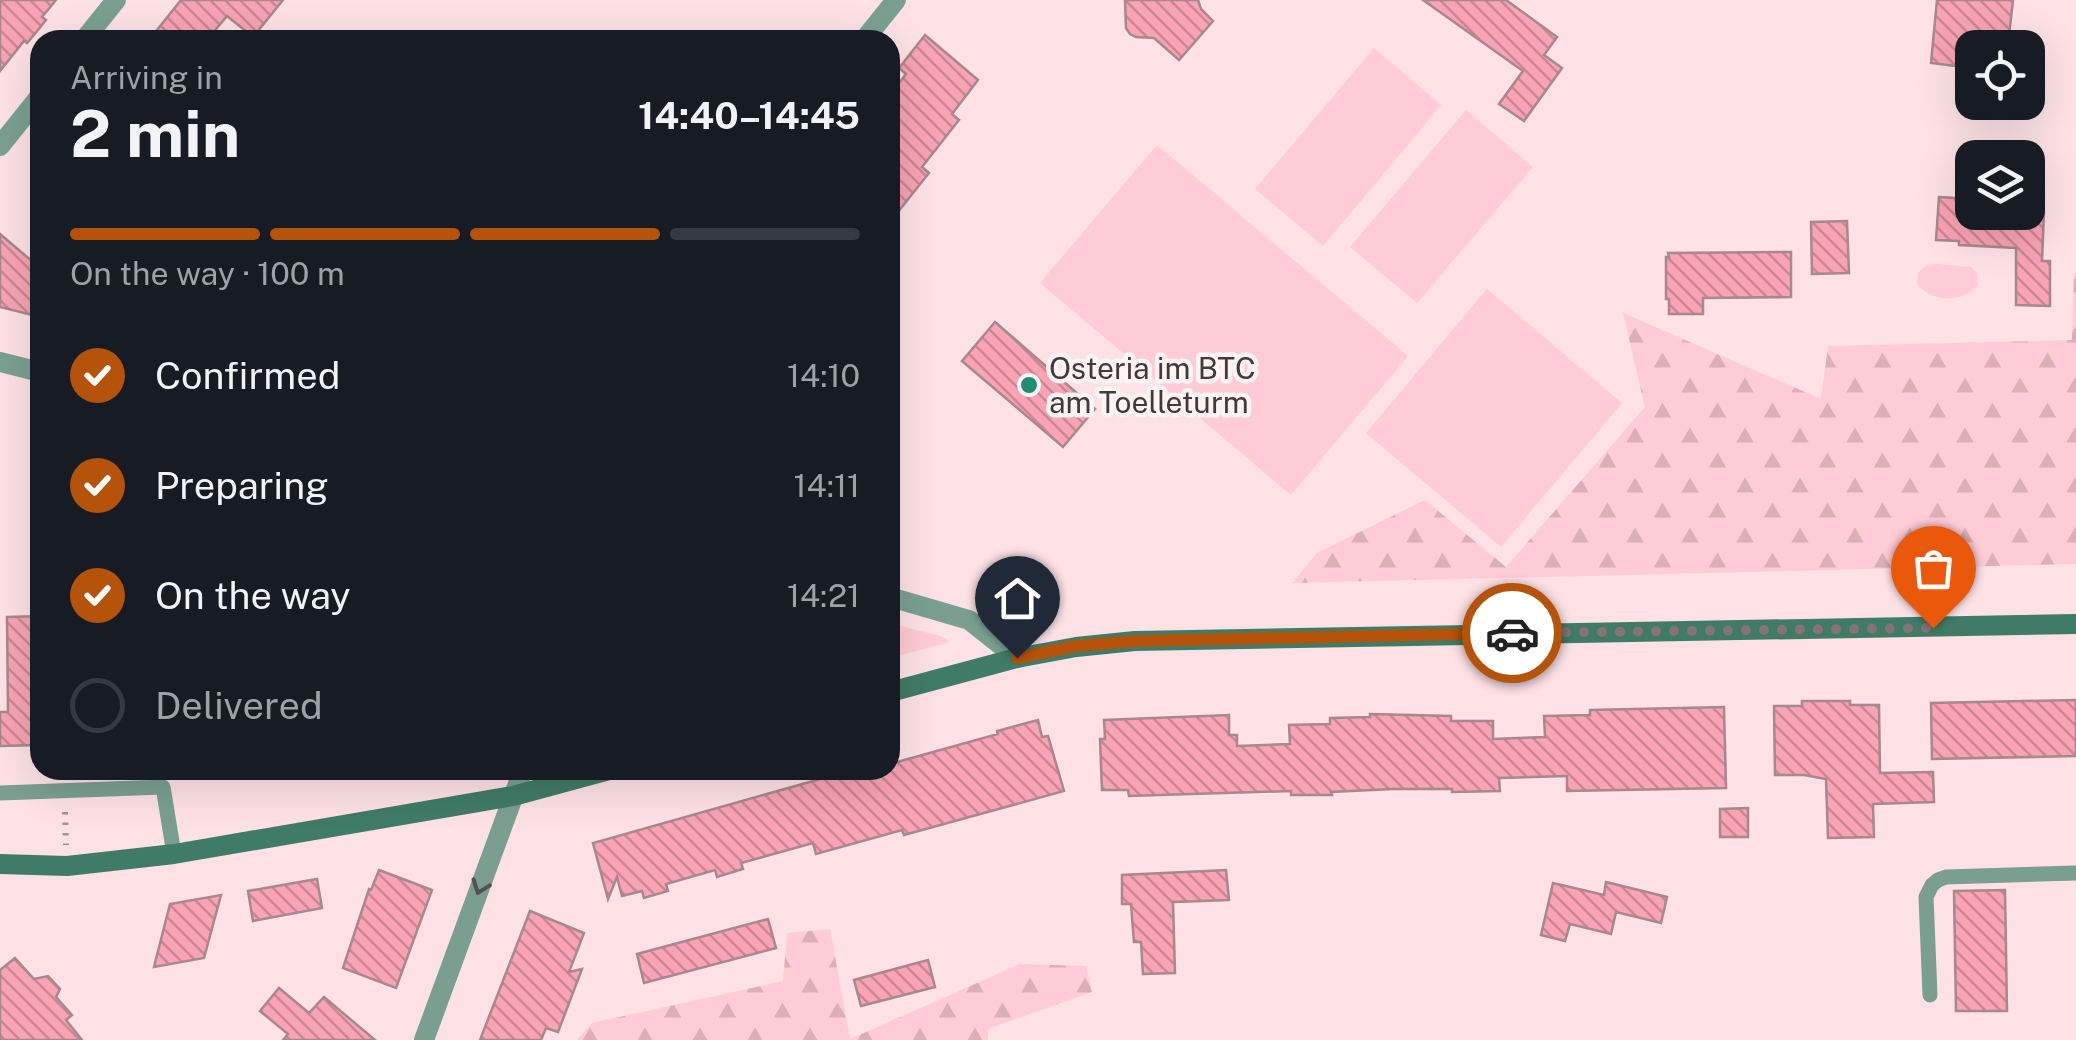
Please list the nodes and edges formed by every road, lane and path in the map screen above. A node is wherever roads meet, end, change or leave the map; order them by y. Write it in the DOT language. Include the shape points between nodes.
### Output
graph roads {
  1 [pos="116,0"];
  2 [pos="896,0"];
  3 [pos="92,30"];
  4 [pos="872,30"];
  5 [pos="30,108"];
  6 [pos="0,146"];
  7 [pos="0,362"];
  8 [pos="30,370"];
  9 [pos="900,600"];
  10 [pos="2076,624"];
  11 [pos="1017,658"];
  12 [pos="900,689"];
  13 [pos="520,780"];
  14 [pos="572,780"];
  15 [pos="0,792"];
  16 [pos="514,796"];
  17 [pos="64,814"];
  18 [pos="65,826"];
  19 [pos="174,854"];
  20 [pos="0,864"];
  21 [pos="2076,872"];
  22 [pos="1930,995"];
  23 [pos="424,1040"];
  1 -- 3 [label="street"];
  2 -- 4 [label="street"];
  5 -- 6 [label="street"];
  7 -- 8 [label="street"];
  9 -- 11 [label="street" via="969,620"];
  10 -- 11 [label="street" via="1136,641"];
  11 -- 12 [label="street"];
  13 -- 16 [label="street"];
  14 -- 16 [label="street"];
  15 -- 19 [label="lane" via="163,787"];
  16 -- 19 [label="street"];
  16 -- 23 [label="street, one-way"];
  17 -- 18 [label="path"];
  19 -- 20 [label="street" via="67,866"];
  21 -- 22 [label="lane" via="1938,880 1926,897"];
}
